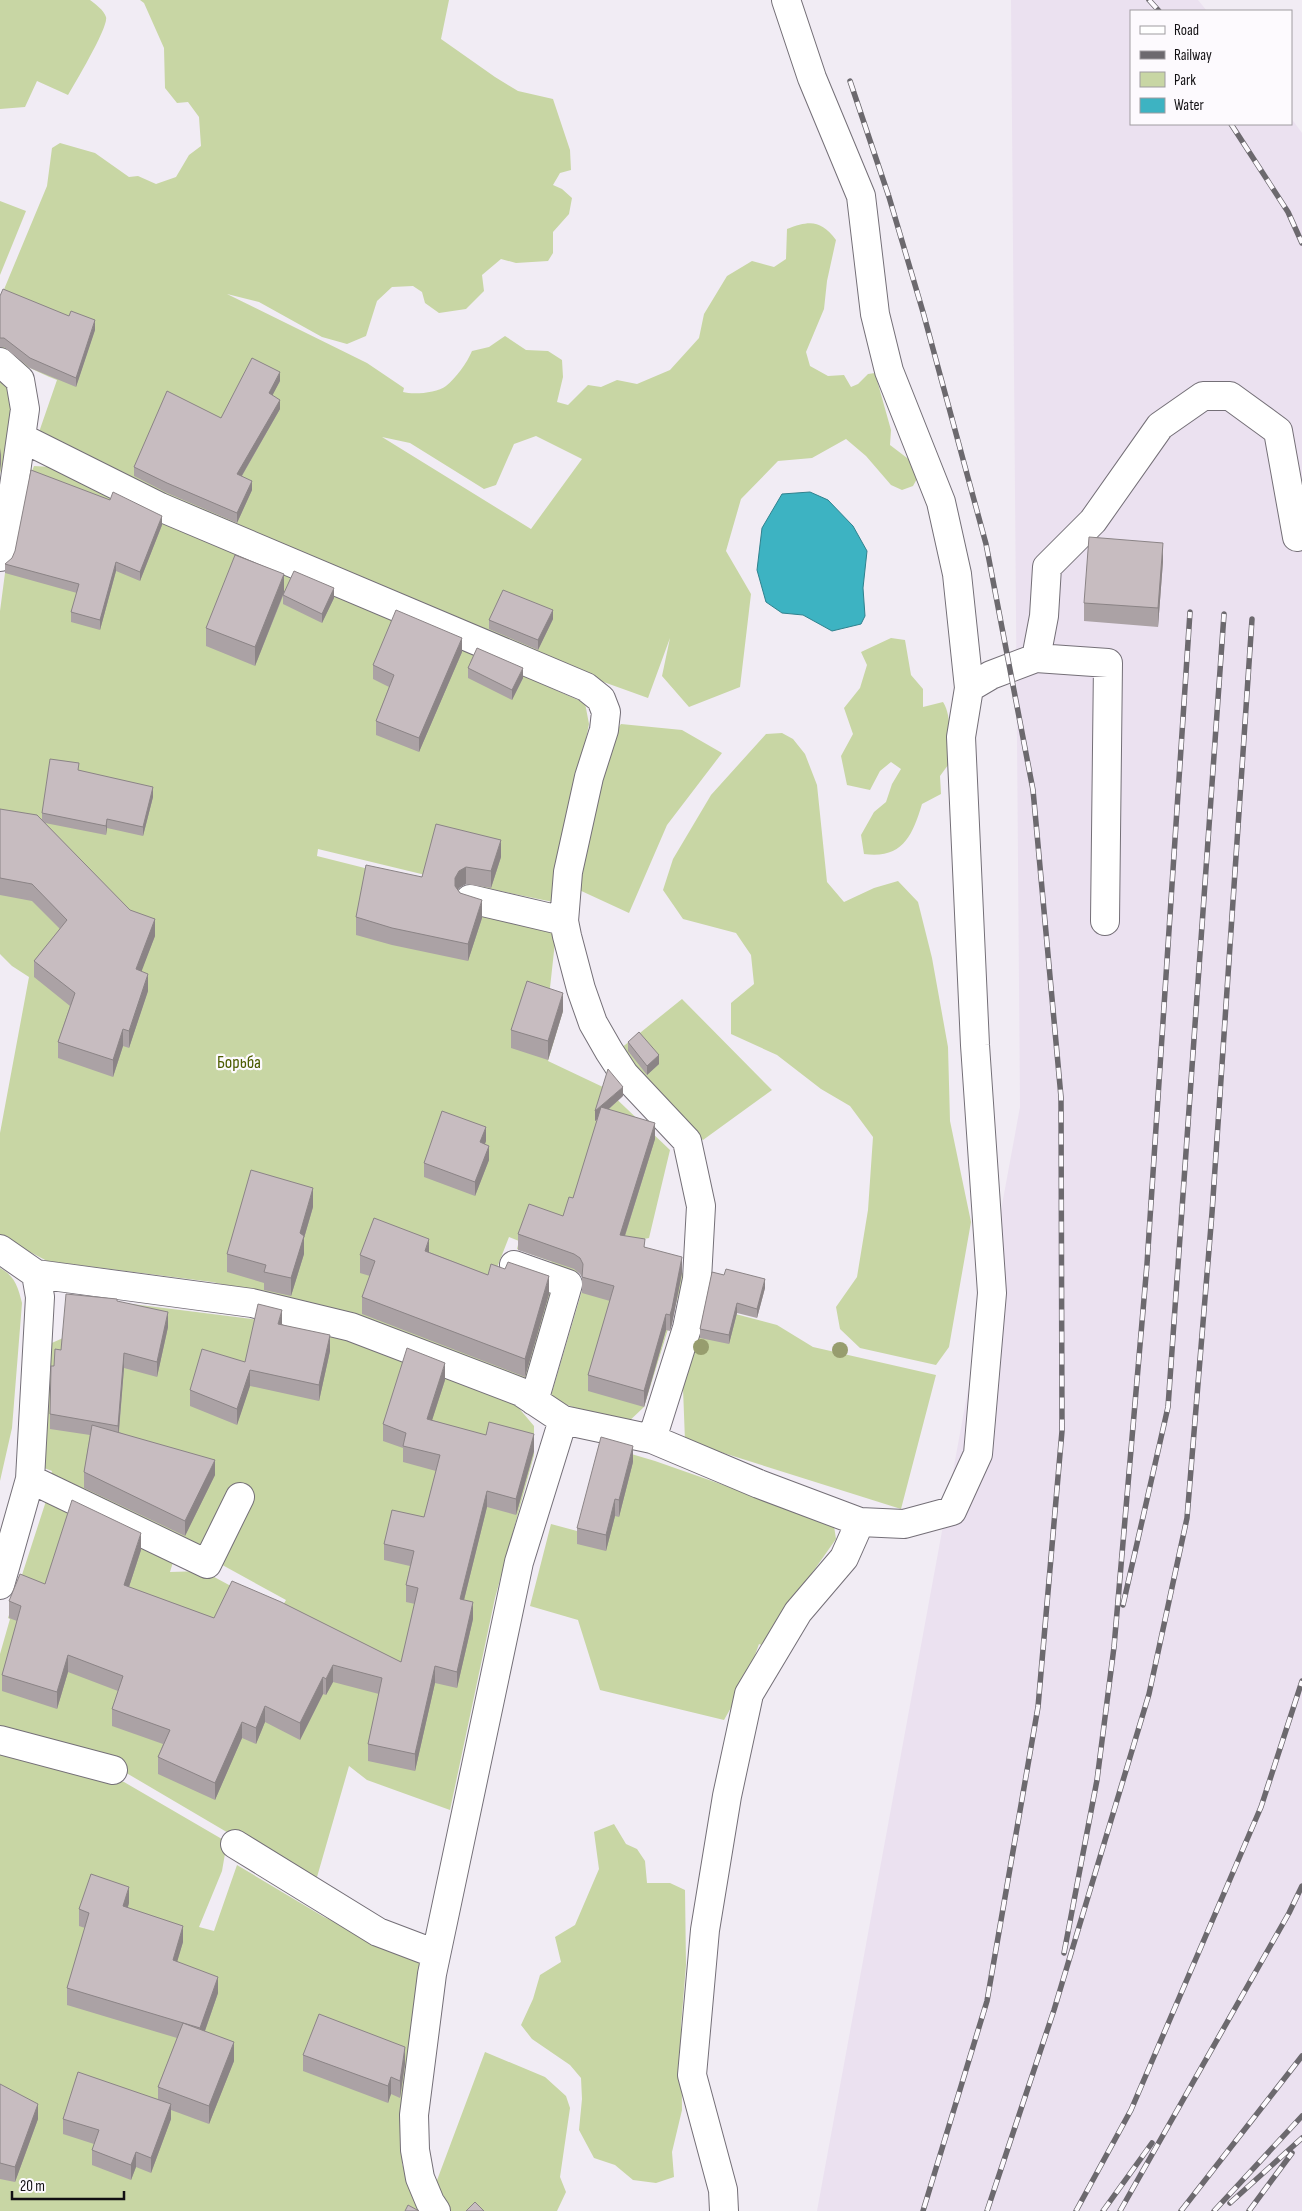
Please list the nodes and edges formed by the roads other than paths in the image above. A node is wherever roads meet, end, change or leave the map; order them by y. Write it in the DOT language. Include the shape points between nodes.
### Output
graph roads {
  1 [pos="786,0"];
  2 [pos="0,362"];
  3 [pos="22,438"];
  4 [pos="1297,538"];
  5 [pos="0,557"];
  6 [pos="1036,658"];
  7 [pos="970,688"];
  8 [pos="470,899"];
  9 [pos="564,921"];
  10 [pos="1105,922"];
  11 [pos="0,1250"];
  12 [pos="511,1264"];
  13 [pos="36,1274"];
  14 [pos="534,1401"];
  15 [pos="563,1420"];
  16 [pos="652,1439"];
  17 [pos="30,1479"];
  18 [pos="240,1497"];
  19 [pos="860,1522"];
  20 [pos="0,1585"];
  21 [pos="0,1740"];
  22 [pos="113,1770"];
  23 [pos="235,1844"];
  24 [pos="436,1954"];
  25 [pos="436,2211"];
  26 [pos="724,2211"];
  1 -- 7 [label="street" via="812,78 861,196 875,314 889,371 941,502 958,574"];
  2 -- 3 [label="street" via="20,380 25,408"];
  3 -- 5 [label="street"];
  3 -- 9 [label="street" via="160,507 586,687 601,699 606,712 604,730 589,776 568,872"];
  4 -- 6 [label="street" via="1278,432 1230,396 1203,396 1160,426 1093,521 1047,568 1044,616"];
  6 -- 7 [label="street" via="991,675"];
  6 -- 10 [label="street" via="1108,663"];
  7 -- 19 [label="street" via="961,737 975,1045 992,1293 978,1454 952,1512 904,1524"];
  8 -- 9 [label="street"];
  9 -- 16 [label="street" via="593,1023 624,1074 687,1141 701,1206 697,1279 687,1328"];
  11 -- 13 [label="street"];
  12 -- 14 [label="street" via="568,1284"];
  13 -- 14 [label="street" via="252,1303 351,1328 521,1392"];
  13 -- 17 [label="street" via="40,1296"];
  14 -- 15 [label="street"];
  15 -- 16 [label="street"];
  15 -- 24 [label="street" via="519,1562"];
  16 -- 19 [label="street"];
  17 -- 18 [label="street" via="207,1564"];
  17 -- 20 [label="street"];
  19 -- 26 [label="street" via="844,1558 798,1612 749,1694 727,1796 705,1930 692,2075 723,2190"];
  21 -- 22 [label="street"];
  23 -- 24 [label="street" via="378,1932"];
  24 -- 25 [label="street" via="414,2115 420,2178"];
}
